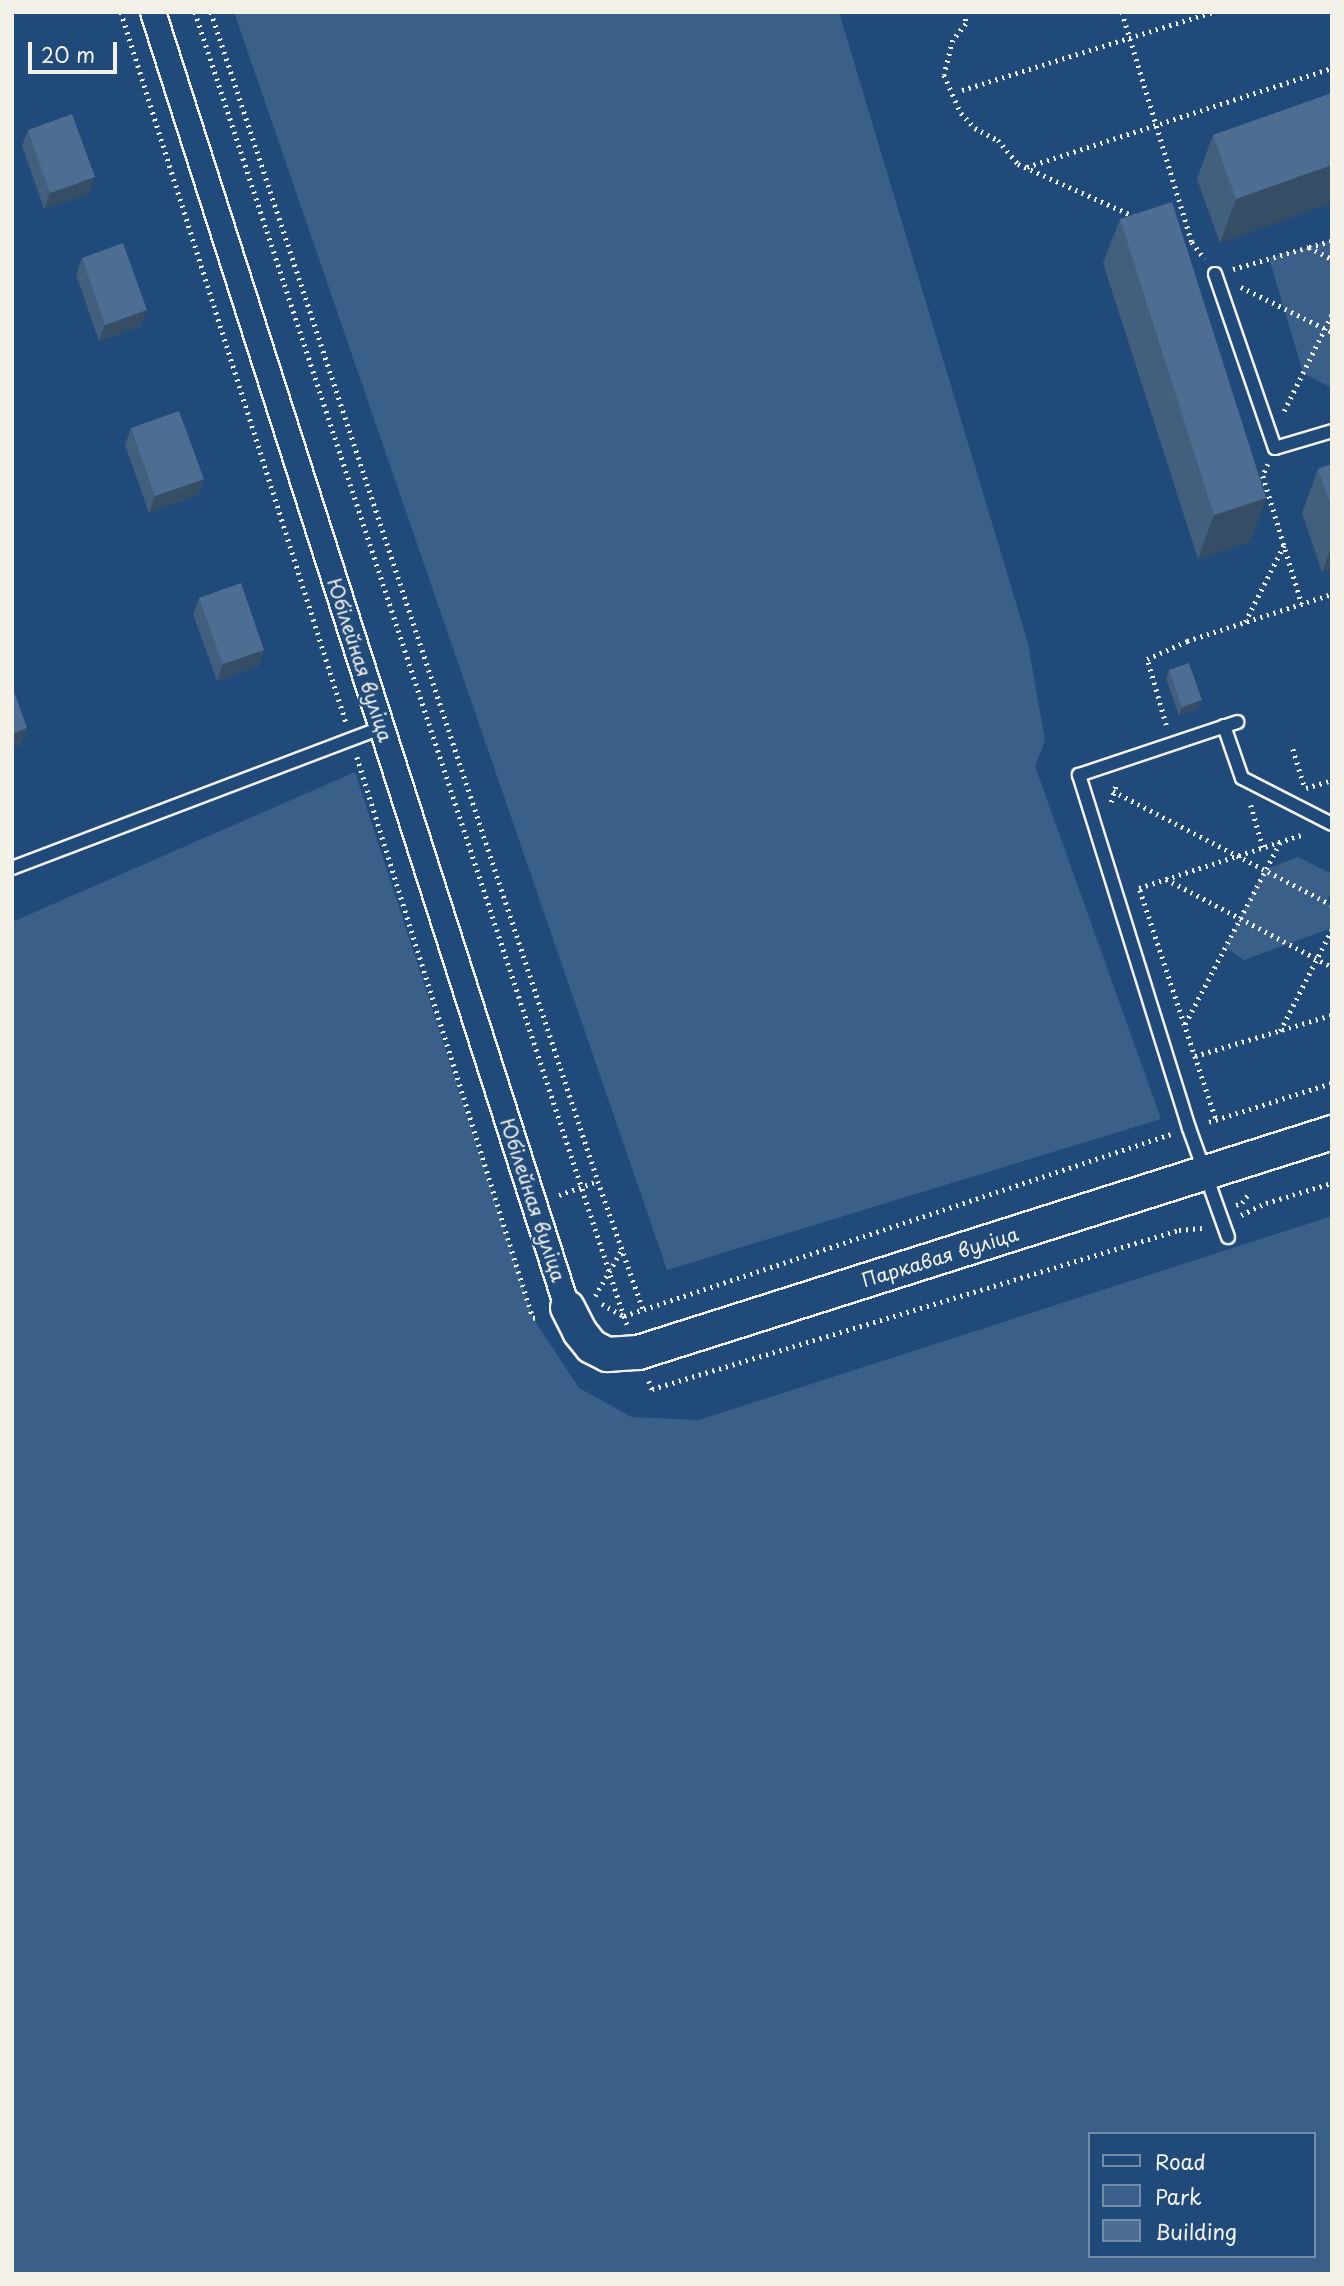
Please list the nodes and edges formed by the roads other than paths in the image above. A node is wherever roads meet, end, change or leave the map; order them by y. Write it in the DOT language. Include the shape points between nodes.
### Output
graph roads {
  1 [pos="153,12"];
  2 [pos="1215,274"];
  3 [pos="1332,431"];
  4 [pos="1237,722"];
  5 [pos="1224,726"];
  6 [pos="381,728"];
  7 [pos="1332,824"];
  8 [pos="12,868"];
  9 [pos="1332,1132"];
  10 [pos="1205,1173"];
  11 [pos="1228,1237"];
  12 [pos="579,1303"];
  1 -- 6 [label="street, Юбілейная вуліца"];
  2 -- 3 [label="lane" via="1273,443"];
  4 -- 5 [label="lane"];
  5 -- 7 [label="lane" via="1242,778"];
  5 -- 10 [label="lane" via="1079,775"];
  6 -- 8 [label="lane"];
  6 -- 12 [label="street, Юбілейная вуліца" via="534,1203"];
  9 -- 10 [label="street, Паркавая вуліца"];
  10 -- 11 [label="lane"];
  10 -- 12 [label="street, Паркавая вуліца" via="631,1353 607,1354 592,1346 579,1331"];
}
